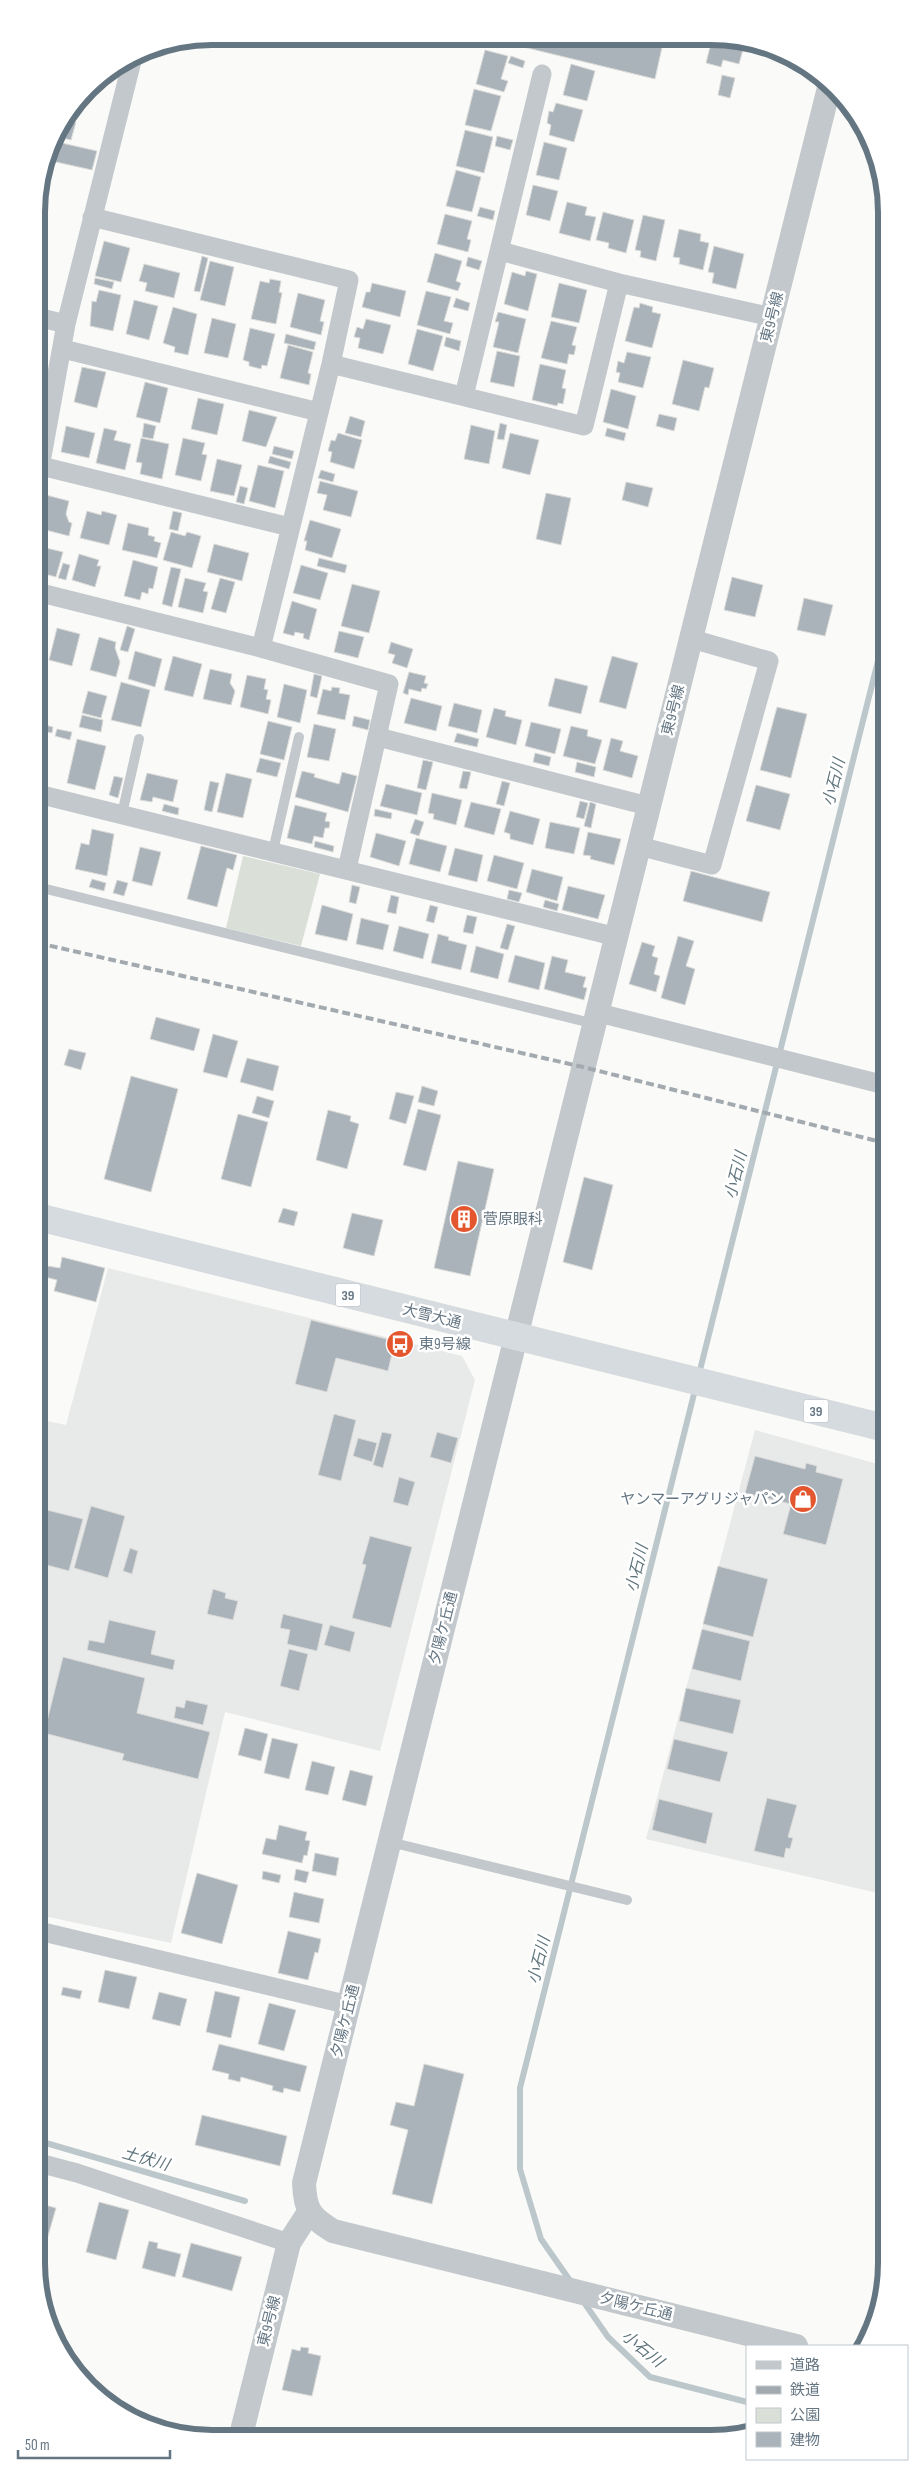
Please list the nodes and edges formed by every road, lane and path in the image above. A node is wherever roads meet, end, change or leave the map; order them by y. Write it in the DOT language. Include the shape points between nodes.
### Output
graph roads {
  1 [pos="131,66"];
  2 [pos="542,74"];
  3 [pos="828,93"];
  4 [pos="92,217"];
  5 [pos="500,251"];
  6 [pos="619,283"];
  7 [pos="772,317"];
  8 [pos="45,319"];
  9 [pos="66,324"];
  10 [pos="63,349"];
  11 [pos="332,364"];
  12 [pos="464,396"];
  13 [pos="319,412"];
  14 [pos="45,444"];
  15 [pos="45,476"];
  16 [pos="290,527"];
  17 [pos="45,594"];
  18 [pos="692,638"];
  19 [pos="261,648"];
  20 [pos="299,737"];
  21 [pos="378,737"];
  22 [pos="139,738"];
  23 [pos="45,796"];
  24 [pos="648,806"];
  25 [pos="122,814"];
  26 [pos="639,846"];
  27 [pos="273,851"];
  28 [pos="347,869"];
  29 [pos="45,889"];
  30 [pos="617,937"];
  31 [pos="597,1018"];
  32 [pos="878,1083"];
  33 [pos="45,1219"];
  34 [pos="516,1337"];
  35 [pos="878,1426"];
  36 [pos="390,1842"];
  37 [pos="627,1900"];
  38 [pos="45,1932"];
  39 [pos="349,2005"];
  40 [pos="45,2164"];
  41 [pos="309,2212"];
  42 [pos="289,2243"];
  43 [pos="792,2345"];
  44 [pos="242,2430"];
  1 -- 4 [label="street"];
  2 -- 5 [label="street"];
  3 -- 7 [label="street, 東9号線"];
  4 -- 9 [label="street"];
  4 -- 11 [label="street" via="350,280"];
  5 -- 6 [label="street"];
  5 -- 12 [label="street"];
  6 -- 7 [label="street"];
  6 -- 12 [label="street" via="584,426"];
  7 -- 18 [label="street, 東9号線"];
  8 -- 9 [label="street"];
  9 -- 10 [label="street"];
  10 -- 13 [label="street"];
  10 -- 14 [label="street"];
  11 -- 12 [label="street"];
  11 -- 13 [label="street"];
  13 -- 16 [label="street"];
  15 -- 16 [label="street"];
  16 -- 19 [label="street"];
  17 -- 19 [label="street"];
  18 -- 24 [label="street, 東9号線"];
  18 -- 26 [label="street" via="768,661 712,865"];
  19 -- 21 [label="street" via="389,684"];
  20 -- 27 [label="lane"];
  21 -- 24 [label="street"];
  21 -- 28 [label="street"];
  22 -- 25 [label="lane"];
  23 -- 25 [label="street"];
  24 -- 26 [label="street, 東9号線"];
  25 -- 27 [label="street"];
  26 -- 30 [label="street, 東9号線"];
  27 -- 28 [label="street"];
  28 -- 30 [label="street"];
  29 -- 31 [label="lane"];
  30 -- 31 [label="street, 東9号線"];
  31 -- 32 [label="street" via="744,1049"];
  31 -- 34 [label="street, 東9号線"];
  33 -- 34 [label="highway, 大雪大通 / 39"];
  34 -- 35 [label="highway, 大雪大通 / 39"];
  34 -- 36 [label="street, 夕陽ケ丘通"];
  36 -- 37 [label="lane"];
  36 -- 39 [label="street, 夕陽ケ丘通"];
  38 -- 39 [label="street"];
  39 -- 41 [label="street, 夕陽ケ丘通" via="304,2183"];
  40 -- 42 [label="street"];
  41 -- 42 [label="street, 東9号線"];
  41 -- 43 [label="street, 夕陽ケ丘通" via="333,2231"];
  42 -- 44 [label="street, 東9号線"];
}
